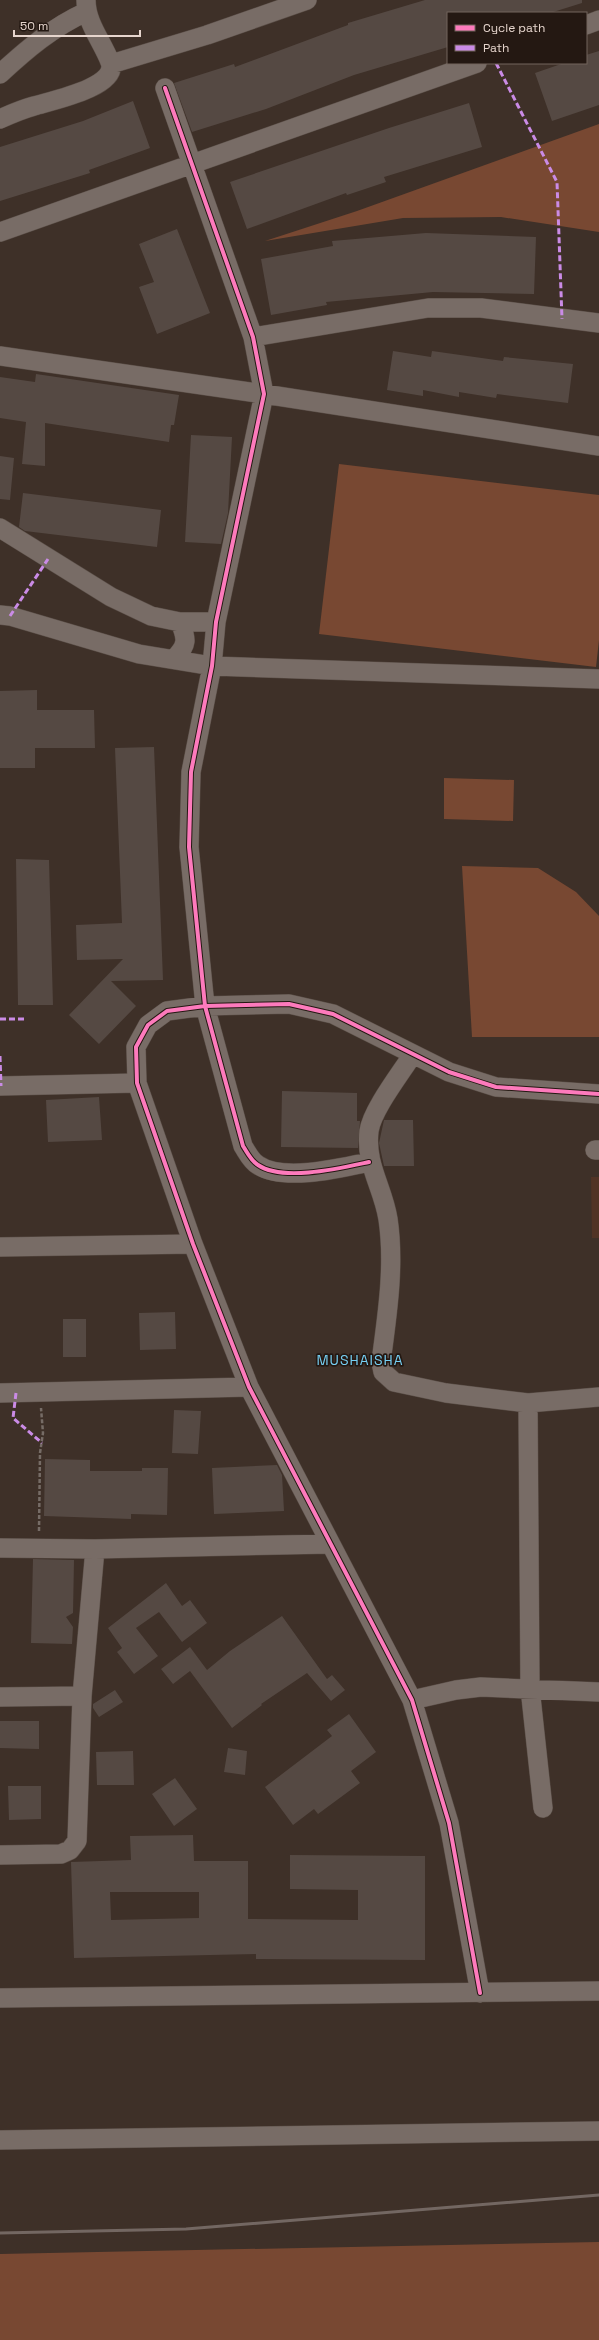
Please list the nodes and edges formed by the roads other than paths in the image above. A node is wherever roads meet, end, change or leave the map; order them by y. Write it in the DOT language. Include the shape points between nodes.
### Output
graph roads {
  1 [pos="308,0"];
  2 [pos="86,6"];
  3 [pos="599,20"];
  4 [pos="587,25"];
  5 [pos="111,64"];
  6 [pos="473,64"];
  7 [pos="0,74"];
  8 [pos="165,88"];
  9 [pos="0,119"];
  10 [pos="193,163"];
  11 [pos="0,232"];
  12 [pos="599,323"];
  13 [pos="254,337"];
  14 [pos="0,356"];
  15 [pos="264,394"];
  16 [pos="599,446"];
  17 [pos="0,528"];
  18 [pos="0,615"];
  19 [pos="180,622"];
  20 [pos="216,622"];
  21 [pos="174,659"];
  22 [pos="212,666"];
  23 [pos="599,679"];
  24 [pos="205,1006"];
  25 [pos="413,1054"];
  26 [pos="137,1083"];
  27 [pos="0,1086"];
  28 [pos="599,1094"];
  29 [pos="369,1162"];
  30 [pos="193,1244"];
  31 [pos="0,1246"];
  32 [pos="249,1387"];
  33 [pos="0,1393"];
  34 [pos="599,1396"];
  35 [pos="528,1403"];
  36 [pos="330,1544"];
  37 [pos="0,1548"];
  38 [pos="95,1549"];
  39 [pos="530,1688"];
  40 [pos="599,1692"];
  41 [pos="82,1696"];
  42 [pos="0,1698"];
  43 [pos="412,1700"];
  44 [pos="543,1808"];
  45 [pos="0,1855"];
  46 [pos="599,1991"];
  47 [pos="480,1993"];
  48 [pos="0,1998"];
  49 [pos="599,2131"];
  50 [pos="0,2140"];
  1 -- 5 [label="street" via="207,35"];
  2 -- 5 [label="street"];
  2 -- 7 [label="street" via="33,44"];
  3 -- 4 [label="street"];
  5 -- 9 [label="street" via="109,74 100,83 82,92"];
  6 -- 10 [label="street"];
  8 -- 10 [label="street"];
  10 -- 11 [label="street"];
  10 -- 13 [label="street"];
  12 -- 13 [label="street" via="481,308 428,308"];
  13 -- 15 [label="street"];
  14 -- 15 [label="street"];
  15 -- 16 [label="street"];
  15 -- 20 [label="street"];
  17 -- 19 [label="street" via="111,597 151,616"];
  18 -- 21 [label="street" via="139,654"];
  19 -- 20 [label="street"];
  19 -- 21 [label="street" via="186,637 184,650"];
  20 -- 22 [label="street"];
  21 -- 22 [label="street"];
  22 -- 23 [label="street"];
  22 -- 24 [label="street" via="191,772 189,848"];
  24 -- 25 [label="street" via="289,1004 333,1014"];
  24 -- 26 [label="street" via="167,1011 148,1025 136,1047"];
  24 -- 29 [label="street" via="244,1146 257,1165 280,1173 336,1169"];
  25 -- 28 [label="street" via="449,1072 496,1087"];
  25 -- 29 [label="street" via="371,1124"];
  26 -- 27 [label="street"];
  26 -- 30 [label="street"];
  29 -- 35 [label="street" via="380,1188 388,1220 389,1263 381,1362 383,1372 388,1378 402,1385"];
  30 -- 31 [label="street"];
  30 -- 32 [label="street"];
  32 -- 33 [label="street"];
  32 -- 36 [label="street"];
  34 -- 35 [label="street"];
  35 -- 39 [label="street"];
  36 -- 38 [label="street"];
  36 -- 43 [label="street"];
  37 -- 38 [label="street"];
  38 -- 41 [label="street"];
  39 -- 40 [label="street"];
  39 -- 43 [label="street" via="481,1687"];
  39 -- 44 [label="street"];
  41 -- 42 [label="street"];
  41 -- 45 [label="street" via="77,1841 70,1850 61,1854"];
  43 -- 47 [label="street" via="449,1823"];
  46 -- 47 [label="street"];
  47 -- 48 [label="street"];
  49 -- 50 [label="street"];
}
